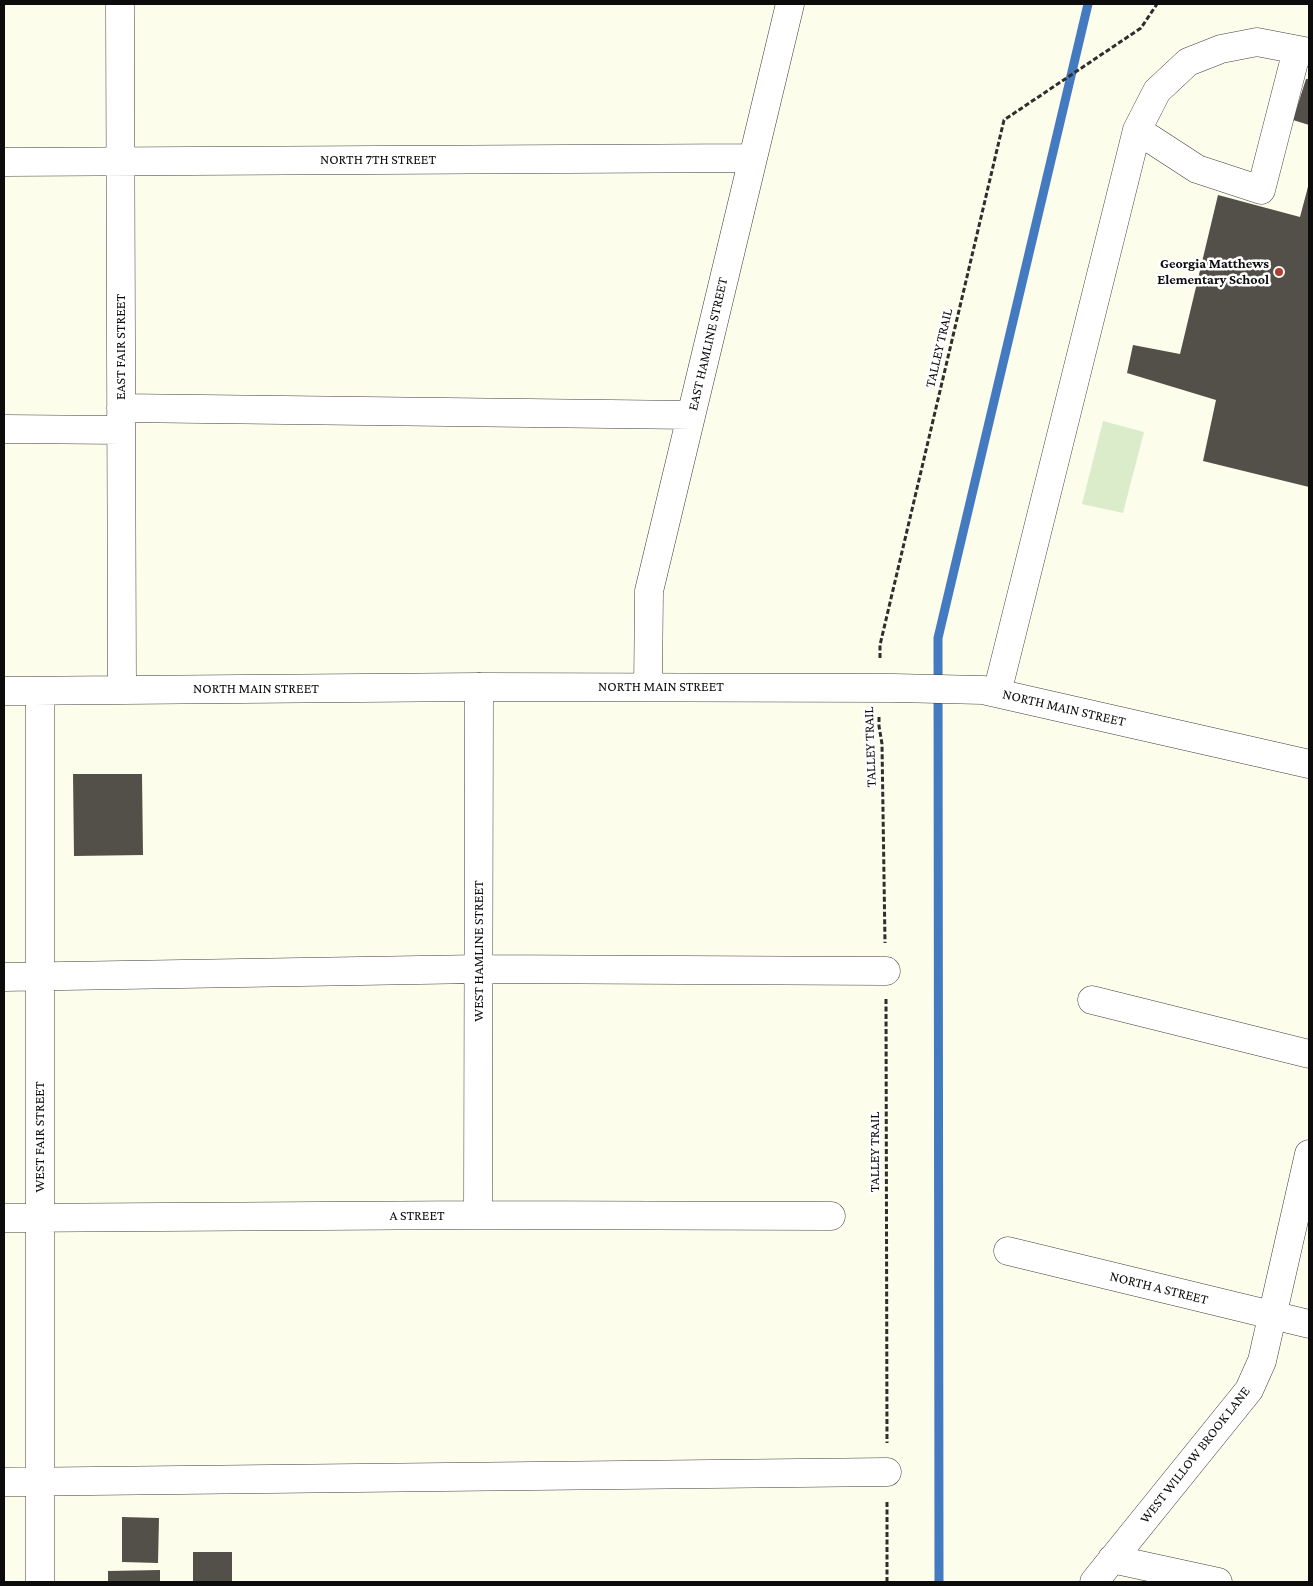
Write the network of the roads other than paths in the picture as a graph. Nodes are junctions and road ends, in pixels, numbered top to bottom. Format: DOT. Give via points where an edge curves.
graph roads {
  1 [pos="120,4"];
  2 [pos="790,4"];
  3 [pos="1303,51"];
  4 [pos="1137,130"];
  5 [pos="752,158"];
  6 [pos="121,161"];
  7 [pos="4,162"];
  8 [pos="691,415"];
  9 [pos="121,419"];
  10 [pos="4,428"];
  11 [pos="479,687"];
  12 [pos="648,687"];
  13 [pos="122,690"];
  14 [pos="4,691"];
  15 [pos="40,691"];
  16 [pos="990,692"];
  17 [pos="1309,764"];
  18 [pos="479,969"];
  19 [pos="886,971"];
  20 [pos="4,977"];
  21 [pos="40,977"];
  22 [pos="1092,1000"];
  23 [pos="1309,1054"];
  24 [pos="1309,1154"];
  25 [pos="478,1216"];
  26 [pos="831,1216"];
  27 [pos="4,1218"];
  28 [pos="40,1218"];
  29 [pos="1008,1251"];
  30 [pos="1272,1315"];
  31 [pos="1309,1324"];
  32 [pos="887,1472"];
  33 [pos="40,1481"];
  34 [pos="4,1482"];
  35 [pos="1112,1559"];
  36 [pos="40,1582"];
  37 [pos="1094,1582"];
  38 [pos="1218,1582"];
  1 -- 6 [label="street, EAST FAIR STREET"];
  2 -- 5 [label="street, EAST HAMLINE STREET"];
  3 -- 4 [label="street" via="1257,42 1221,49 1188,62 1157,92"];
  3 -- 4 [label="street" via="1262,190 1198,169"];
  4 -- 16 [label="street"];
  5 -- 6 [label="street, NORTH 7TH STREET"];
  5 -- 8 [label="street, EAST HAMLINE STREET"];
  6 -- 7 [label="street, NORTH 7TH STREET"];
  6 -- 9 [label="street, EAST FAIR STREET"];
  8 -- 9 [label="street"];
  8 -- 12 [label="street, EAST HAMLINE STREET" via="649,591"];
  9 -- 10 [label="street"];
  9 -- 13 [label="street, EAST FAIR STREET"];
  11 -- 12 [label="street, NORTH MAIN STREET"];
  11 -- 13 [label="street, NORTH MAIN STREET"];
  11 -- 18 [label="street, WEST HAMLINE STREET"];
  12 -- 16 [label="street, NORTH MAIN STREET"];
  13 -- 15 [label="street, NORTH MAIN STREET"];
  14 -- 15 [label="street, NORTH MAIN STREET"];
  15 -- 21 [label="street, WEST FAIR STREET"];
  16 -- 17 [label="street, NORTH MAIN STREET"];
  18 -- 19 [label="street"];
  18 -- 21 [label="street"];
  18 -- 25 [label="street, WEST HAMLINE STREET"];
  20 -- 21 [label="street"];
  21 -- 28 [label="street, WEST FAIR STREET"];
  22 -- 23 [label="street"];
  24 -- 30 [label="street, WEST WILLOW BROOK LANE"];
  25 -- 26 [label="street, A STREET"];
  25 -- 28 [label="street, A STREET"];
  27 -- 28 [label="street, A STREET"];
  28 -- 33 [label="street, WEST FAIR STREET"];
  29 -- 30 [label="street, NORTH A STREET"];
  30 -- 31 [label="street, NORTH A STREET"];
  30 -- 35 [label="street, WEST WILLOW BROOK LANE" via="1262,1361 1249,1390"];
  32 -- 33 [label="street"];
  33 -- 34 [label="street"];
  33 -- 36 [label="street, WEST FAIR STREET"];
  35 -- 37 [label="street, WEST WILLOW BROOK LANE"];
  35 -- 38 [label="street"];
}
